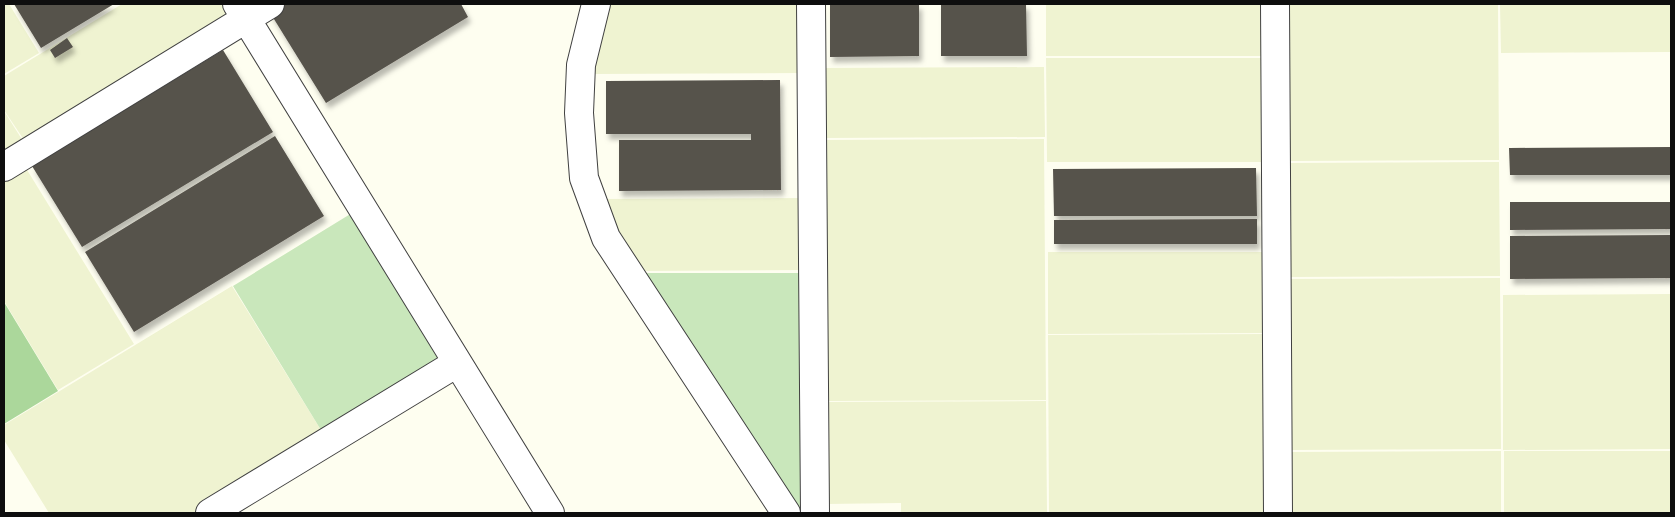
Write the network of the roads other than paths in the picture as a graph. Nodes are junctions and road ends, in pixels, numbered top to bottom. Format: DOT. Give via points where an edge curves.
graph roads {
  1 [pos="270,4"];
  2 [pos="596,4"];
  3 [pos="811,4"];
  4 [pos="1274,4"];
  5 [pos="242,11"];
  6 [pos="4,166"];
  7 [pos="457,363"];
  8 [pos="210,513"];
  9 [pos="550,513"];
  10 [pos="786,513"];
  11 [pos="815,513"];
  12 [pos="1278,513"];
  1 -- 5 [label="street"];
  2 -- 10 [label="street" via="581,65 579,113 584,178 593,204 606,238"];
  3 -- 11 [label="street"];
  4 -- 12 [label="street"];
  5 -- 6 [label="street"];
  5 -- 7 [label="street"];
  7 -- 8 [label="street"];
  7 -- 9 [label="street"];
}
